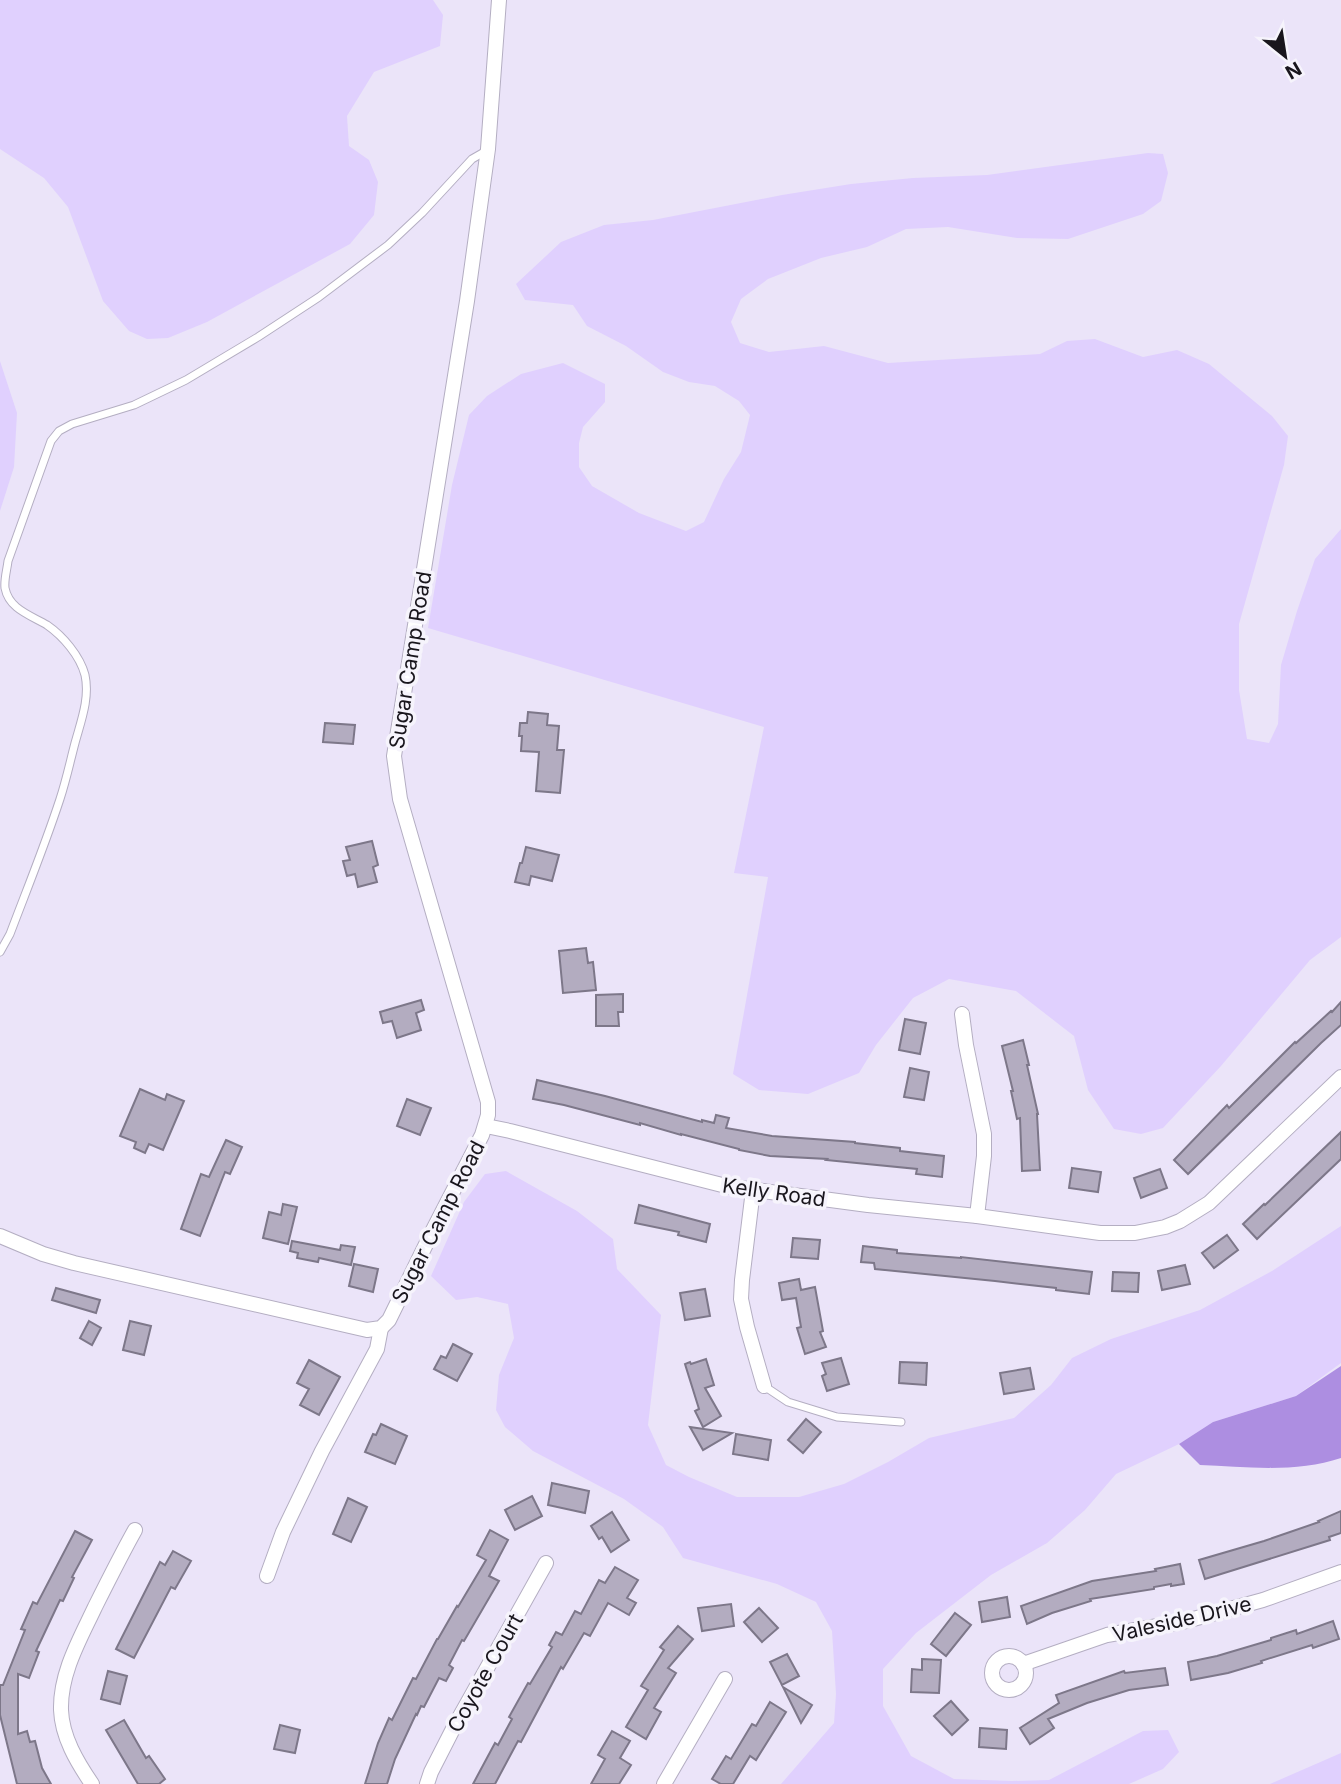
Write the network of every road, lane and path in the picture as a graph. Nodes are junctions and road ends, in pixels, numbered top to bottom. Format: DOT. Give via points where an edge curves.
graph roads {
  1 [pos="499,0"];
  2 [pos="488,149"];
  3 [pos="0,951"];
  4 [pos="962,1014"];
  5 [pos="1341,1077"];
  6 [pos="486,1126"];
  7 [pos="753,1190"];
  8 [pos="977,1216"];
  9 [pos="0,1236"];
  10 [pos="381,1328"];
  11 [pos="764,1386"];
  12 [pos="901,1422"];
  13 [pos="135,1530"];
  14 [pos="546,1563"];
  15 [pos="1341,1572"];
  16 [pos="267,1576"];
  17 [pos="1023,1664"];
  18 [pos="725,1679"];
  19 [pos="92,1784"];
  20 [pos="427,1784"];
  21 [pos="664,1784"];
  1 -- 2 [label="street, Sugar Camp Road"];
  2 -- 3 [label="lane" via="472,159 388,245 319,297 186,380 134,405 72,424 51,441 8,561 5,589 15,607 49,626 68,645 87,686 60,799"];
  2 -- 6 [label="street, Sugar Camp Road" via="394,755 400,799 488,1102"];
  4 -- 8 [label="street" via="984,1134"];
  5 -- 8 [label="street, Kelly Road" via="1209,1203 1165,1227 1100,1233"];
  6 -- 7 [label="street, Kelly Road"];
  6 -- 10 [label="street, Sugar Camp Road"];
  7 -- 8 [label="street, Kelly Road"];
  7 -- 11 [label="street" via="741,1298"];
  9 -- 10 [label="street, Sugar Camp Road" via="74,1264 367,1330"];
  10 -- 16 [label="street, Sugar Camp Road" via="377,1349 316,1463"];
  11 -- 12 [label="lane" via="788,1402 837,1417"];
  13 -- 19 [label="street" via="73,1654 61,1699 71,1749"];
  14 -- 20 [label="street, Coyote Court"];
  15 -- 17 [label="street, Valeside Drive" via="1263,1600 1186,1621 1107,1635"];
  18 -- 21 [label="street"];
}
